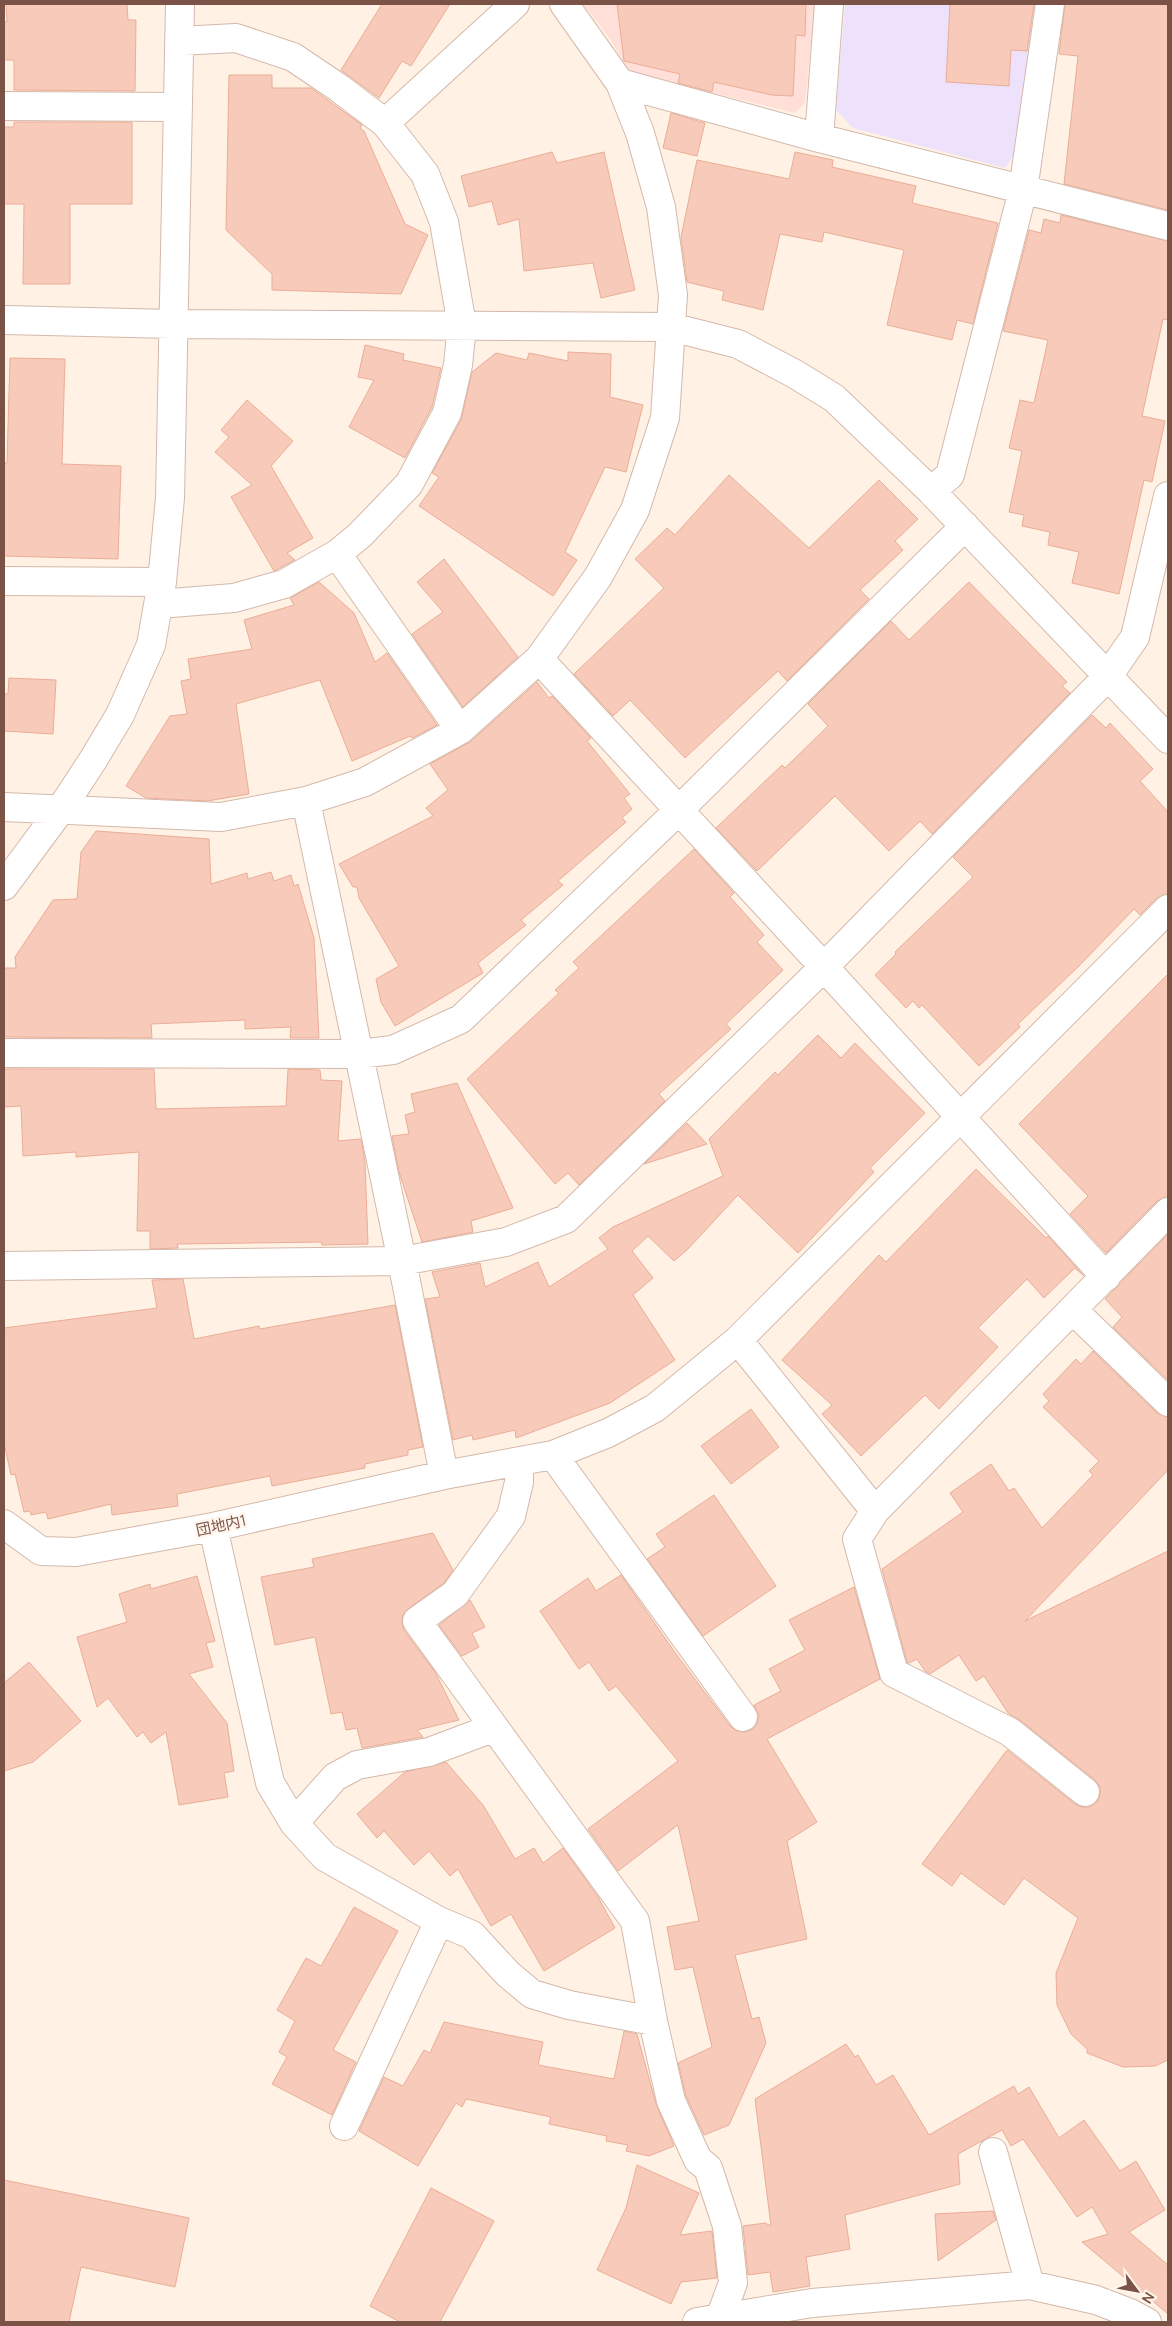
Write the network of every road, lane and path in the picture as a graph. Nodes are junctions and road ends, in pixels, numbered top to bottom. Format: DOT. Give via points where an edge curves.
graph roads {
  1 [pos="180,4"];
  2 [pos="515,4"];
  3 [pos="564,4"];
  4 [pos="828,4"];
  5 [pos="1050,4"];
  6 [pos="179,41"];
  7 [pos="620,83"];
  8 [pos="4,106"];
  9 [pos="178,107"];
  10 [pos="385,123"];
  11 [pos="819,138"];
  12 [pos="1023,190"];
  13 [pos="1168,226"];
  14 [pos="4,320"];
  15 [pos="173,324"];
  16 [pos="462,325"];
  17 [pos="671,327"];
  18 [pos="931,490"];
  19 [pos="1168,496"];
  20 [pos="965,526"];
  21 [pos="337,554"];
  22 [pos="4,581"];
  23 [pos="160,593"];
  24 [pos="539,659"];
  25 [pos="1108,676"];
  26 [pos="460,730"];
  27 [pos="1168,739"];
  28 [pos="306,801"];
  29 [pos="4,807"];
  30 [pos="61,809"];
  31 [pos="679,810"];
  32 [pos="4,886"];
  33 [pos="1168,909"];
  34 [pos="824,967"];
  35 [pos="4,1052"];
  36 [pos="359,1054"];
  37 [pos="961,1117"];
  38 [pos="1168,1212"];
  39 [pos="402,1261"];
  40 [pos="4,1266"];
  41 [pos="1106,1277"];
  42 [pos="1073,1310"];
  43 [pos="738,1340"];
  44 [pos="1168,1402"];
  45 [pos="553,1455"];
  46 [pos="519,1462"];
  47 [pos="444,1475"];
  48 [pos="875,1511"];
  49 [pos="4,1524"];
  50 [pos="213,1527"];
  51 [pos="743,1717"];
  52 [pos="493,1728"];
  53 [pos="1085,1792"];
  54 [pos="294,1823"];
  55 [pos="439,1921"];
  56 [pos="653,2021"];
  57 [pos="344,2126"];
  58 [pos="993,2152"];
  59 [pos="1030,2285"];
  60 [pos="1094,2311"];
  61 [pos="813,2313"];
  62 [pos="708,2320"];
  63 [pos="1147,2322"];
  1 -- 6 [label="street"];
  2 -- 10 [label="street"];
  3 -- 7 [label="street"];
  4 -- 11 [label="street"];
  5 -- 12 [label="street"];
  6 -- 9 [label="street"];
  6 -- 10 [label="street" via="236,38 293,58"];
  7 -- 11 [label="street"];
  7 -- 17 [label="street" via="640,133 661,207 673,295"];
  8 -- 9 [label="street"];
  9 -- 15 [label="street"];
  10 -- 16 [label="street" via="425,174 444,222"];
  11 -- 12 [label="street"];
  12 -- 13 [label="street"];
  12 -- 18 [label="street" via="950,475"];
  14 -- 15 [label="street"];
  15 -- 16 [label="street"];
  15 -- 23 [label="street" via="170,498"];
  16 -- 17 [label="street"];
  16 -- 21 [label="street" via="458,365 447,413 408,484 360,535"];
  17 -- 18 [label="street" via="738,344 834,398"];
  17 -- 24 [label="street" via="665,418 635,510 598,577"];
  18 -- 20 [label="street"];
  19 -- 25 [label="street" via="1135,637"];
  20 -- 25 [label="street"];
  20 -- 31 [label="street"];
  21 -- 23 [label="street" via="284,584 234,598"];
  21 -- 26 [label="street"];
  22 -- 23 [label="street"];
  23 -- 30 [label="street" via="151,645 120,715"];
  24 -- 26 [label="street"];
  24 -- 31 [label="street"];
  25 -- 27 [label="street"];
  25 -- 34 [label="street"];
  26 -- 28 [label="street" via="366,782"];
  28 -- 30 [label="street" via="221,817"];
  28 -- 36 [label="street"];
  29 -- 30 [label="street"];
  30 -- 32 [label="street"];
  31 -- 34 [label="street"];
  31 -- 36 [label="street" via="461,1019 394,1050"];
  33 -- 37 [label="street, 団地内1"];
  34 -- 37 [label="street"];
  34 -- 39 [label="street" via="566,1219 506,1242"];
  35 -- 36 [label="street"];
  36 -- 39 [label="street"];
  37 -- 41 [label="street"];
  37 -- 43 [label="street, 団地内1"];
  38 -- 41 [label="street"];
  39 -- 40 [label="street"];
  39 -- 47 [label="street"];
  41 -- 42 [label="street"];
  42 -- 44 [label="street"];
  42 -- 48 [label="street"];
  43 -- 45 [label="street, 団地内1" via="655,1408 608,1434"];
  43 -- 48 [label="street"];
  45 -- 46 [label="street, 団地内1"];
  45 -- 51 [label="street"];
  46 -- 47 [label="street, 団地内1"];
  46 -- 52 [label="street" via="520,1482 511,1516 455,1594 417,1621"];
  47 -- 50 [label="street, 団地内1"];
  48 -- 53 [label="street" via="857,1539 894,1673 1010,1732"];
  49 -- 50 [label="street, 団地内1" via="41,1551 76,1552"];
  50 -- 54 [label="street" via="270,1783"];
  52 -- 54 [label="street" via="429,1752 357,1766 335,1777"];
  52 -- 56 [label="street" via="635,1921"];
  54 -- 55 [label="street" via="325,1857"];
  55 -- 56 [label="street" via="472,1935 508,1974 532,1994"];
  55 -- 57 [label="street"];
  56 -- 62 [label="street" via="671,2101 698,2160 708,2168 727,2226 732,2282"];
  58 -- 59 [label="street"];
  59 -- 60 [label="street"];
  59 -- 61 [label="street"];
  60 -- 63 [label="street" via="1130,2313"];
  61 -- 62 [label="street"];
}
